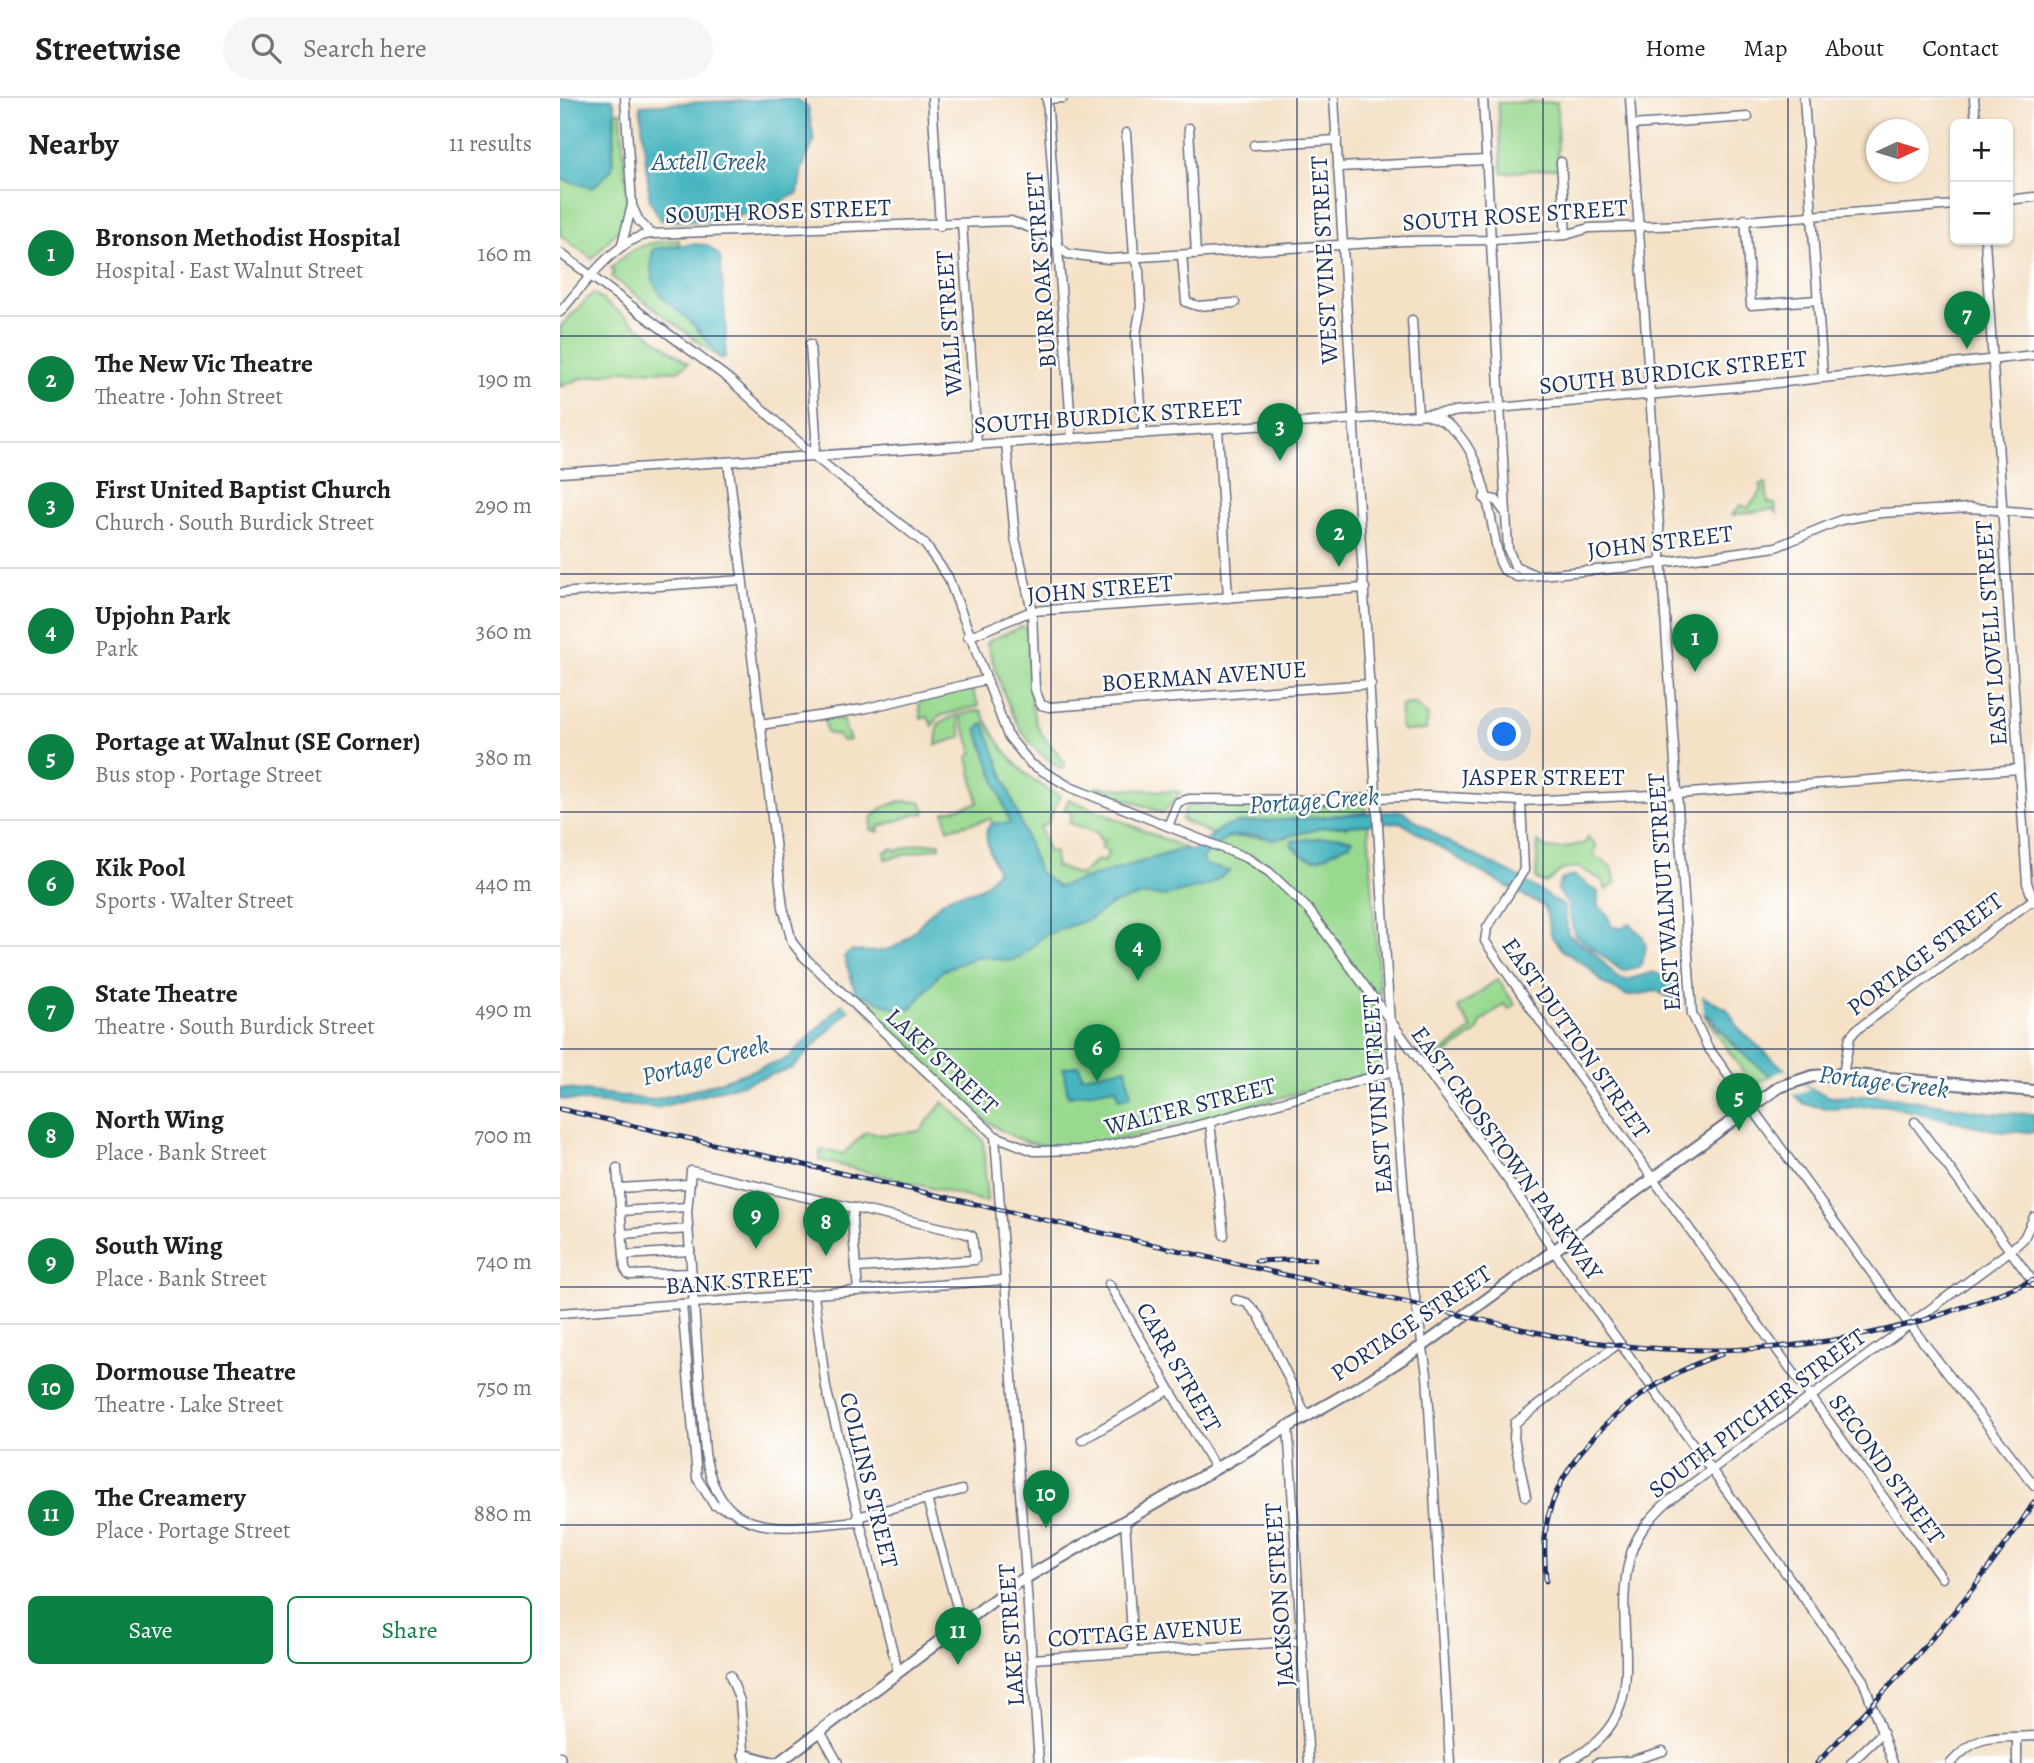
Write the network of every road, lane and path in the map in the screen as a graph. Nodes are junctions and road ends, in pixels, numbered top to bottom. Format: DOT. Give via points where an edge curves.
graph roads {
  1 [pos="625,98"];
  2 [pos="932,98"];
  3 [pos="1063,98"];
  4 [pos="1334,98"];
  5 [pos="1483,98"];
  6 [pos="1630,98"];
  7 [pos="1804,98"];
  8 [pos="1974,98"];
  9 [pos="1047,99"];
  10 [pos="1748,117"];
  11 [pos="1976,119"];
  12 [pos="1632,125"];
  13 [pos="1189,128"];
  14 [pos="1126,133"];
  15 [pos="1336,140"];
  16 [pos="1254,145"];
  17 [pos="1487,160"];
  18 [pos="1561,162"];
  19 [pos="1338,167"];
  20 [pos="2034,197"];
  21 [pos="2013,199"];
  22 [pos="632,205"];
  23 [pos="1950,205"];
  24 [pos="1813,215"];
  25 [pos="1745,219"];
  26 [pos="962,224"];
  27 [pos="940,226"];
  28 [pos="1640,226"];
  29 [pos="651,234"];
  30 [pos="1566,235"];
  31 [pos="1493,240"];
  32 [pos="1985,245"];
  33 [pos="620,246"];
  34 [pos="1341,246"];
  35 [pos="1060,249"];
  36 [pos="560,253"];
  37 [pos="1196,254"];
  38 [pos="1182,255"];
  39 [pos="1134,257"];
  40 [pos="592,277"];
  41 [pos="1818,300"];
  42 [pos="1235,303"];
  43 [pos="560,312"];
  44 [pos="1412,320"];
  45 [pos="810,344"];
  46 [pos="2034,355"];
  47 [pos="1993,359"];
  48 [pos="1823,377"];
  49 [pos="1650,395"];
  50 [pos="1500,408"];
  51 [pos="1421,415"];
  52 [pos="1354,420"];
  53 [pos="1218,429"];
  54 [pos="1143,434"];
  55 [pos="1072,439"];
  56 [pos="1006,443"];
  57 [pos="977,444"];
  58 [pos="814,456"];
  59 [pos="728,462"];
  60 [pos="560,473"];
  61 [pos="1484,498"];
  62 [pos="2003,513"];
  63 [pos="2034,513"];
  64 [pos="1506,517"];
  65 [pos="1659,562"];
  66 [pos="1538,576"];
  67 [pos="742,580"];
  68 [pos="1365,588"];
  69 [pos="560,593"];
  70 [pos="1228,598"];
  71 [pos="1032,611"];
  72 [pos="968,637"];
  73 [pos="985,680"];
  74 [pos="1371,684"];
  75 [pos="760,725"];
  76 [pos="2019,769"];
  77 [pos="1676,794"];
  78 [pos="1379,798"];
  79 [pos="1521,801"];
  80 [pos="1168,826"];
  81 [pos="2033,900"];
  82 [pos="1390,1025"];
  83 [pos="1394,1071"];
  84 [pos="1843,1074"];
  85 [pos="2034,1091"];
  86 [pos="1752,1107"];
  87 [pos="1916,1122"];
  88 [pos="1210,1123"];
  89 [pos="995,1136"];
  90 [pos="618,1168"];
  91 [pos="1652,1178"];
  92 [pos="688,1184"];
  93 [pos="619,1188"];
  94 [pos="687,1207"];
  95 [pos="854,1208"];
  96 [pos="621,1211"];
  97 [pos="2034,1217"];
  98 [pos="688,1230"];
  99 [pos="622,1234"];
  100 [pos="1224,1235"];
  101 [pos="2011,1250"];
  102 [pos="690,1251"];
  103 [pos="1553,1251"];
  104 [pos="624,1255"];
  105 [pos="856,1268"];
  106 [pos="692,1273"];
  107 [pos="1004,1280"];
  108 [pos="2034,1283"];
  109 [pos="1109,1284"];
  110 [pos="858,1291"];
  111 [pos="814,1295"];
  112 [pos="1236,1300"];
  113 [pos="695,1303"];
  114 [pos="682,1304"];
  115 [pos="560,1313"];
  116 [pos="1909,1324"];
  117 [pos="1619,1343"];
  118 [pos="1424,1345"];
  119 [pos="1169,1390"];
  120 [pos="1810,1397"];
  121 [pos="1306,1415"];
  122 [pos="1288,1425"];
  123 [pos="1082,1440"];
  124 [pos="1215,1468"];
  125 [pos="1712,1469"];
  126 [pos="2034,1485"];
  127 [pos="962,1490"];
  128 [pos="1526,1496"];
  129 [pos="927,1499"];
  130 [pos="729,1510"];
  131 [pos="857,1519"];
  132 [pos="1125,1520"];
  133 [pos="1027,1577"];
  134 [pos="1942,1578"];
  135 [pos="962,1625"];
  136 [pos="1302,1641"];
  137 [pos="1133,1651"];
  138 [pos="1032,1659"];
  139 [pos="898,1672"];
  140 [pos="730,1675"];
  141 [pos="820,1731"];
  142 [pos="1883,1732"];
  143 [pos="2034,1736"];
  144 [pos="2017,1738"];
  145 [pos="1663,1751"];
  146 [pos="560,1756"];
  147 [pos="745,1759"];
  148 [pos="561,1763"];
  149 [pos="775,1763"];
  150 [pos="838,1763"];
  151 [pos="1039,1763"];
  152 [pos="1310,1763"];
  153 [pos="1450,1763"];
  154 [pos="1565,1763"];
  155 [pos="1597,1763"];
  156 [pos="1851,1763"];
  157 [pos="1893,1763"];
  158 [pos="1951,1763"];
  159 [pos="2017,1763"];
  1 -- 22 [label="street"];
  2 -- 27 [label="street, WALL STREET"];
  3 -- 9 [label="street"];
  4 -- 15 [label="street, WEST VINE STREET"];
  5 -- 17 [label="street"];
  6 -- 12 [label="street, EAST WALNUT STREET"];
  7 -- 24 [label="street"];
  8 -- 11 [label="street"];
  9 -- 35 [label="street, BURR OAK STREET"];
  10 -- 12 [label="street"];
  12 -- 28 [label="street, EAST WALNUT STREET"];
  13 -- 37 [label="street"];
  14 -- 39 [label="street"];
  15 -- 16 [label="street"];
  15 -- 19 [label="street, WEST VINE STREET"];
  17 -- 19 [label="street"];
  17 -- 31 [label="street"];
  18 -- 30 [label="street"];
  19 -- 34 [label="street, WEST VINE STREET"];
  20 -- 21 [label="street"];
  22 -- 29 [label="street"];
  22 -- 33 [label="street"];
  23 -- 24 [label="street, SOUTH ROSE STREET"];
  24 -- 25 [label="street, SOUTH ROSE STREET"];
  24 -- 41 [label="street"];
  25 -- 28 [label="street, SOUTH ROSE STREET"];
  25 -- 41 [label="street" via="1751,305"];
  26 -- 27 [label="street, WALL STREET"];
  26 -- 35 [label="street, SOUTH ROSE STREET" via="1020,222 1045,234"];
  26 -- 57 [label="street, WALL STREET"];
  27 -- 29 [label="street, SOUTH ROSE STREET"];
  28 -- 30 [label="street, SOUTH ROSE STREET" via="1589,228"];
  28 -- 49 [label="street, EAST WALNUT STREET"];
  29 -- 33 [label="street, SOUTH ROSE STREET"];
  30 -- 31 [label="street, SOUTH ROSE STREET"];
  31 -- 34 [label="street, SOUTH ROSE STREET"];
  31 -- 50 [label="street"];
  32 -- 47 [label="street, EAST LOVELL STREET"];
  33 -- 40 [label="street"];
  34 -- 37 [label="street, SOUTH ROSE STREET"];
  34 -- 52 [label="street, WEST VINE STREET"];
  35 -- 39 [label="street, SOUTH ROSE STREET" via="1081,257"];
  35 -- 55 [label="street, BURR OAK STREET"];
  36 -- 40 [label="street, EAST CROSSTOWN PARKWAY"];
  37 -- 38 [label="street, SOUTH ROSE STREET"];
  38 -- 39 [label="street, SOUTH ROSE STREET"];
  38 -- 42 [label="street" via="1186,302 1198,306"];
  39 -- 54 [label="street" via="1141,307 1136,334"];
  40 -- 43 [label="street"];
  40 -- 58 [label="street, EAST CROSSTOWN PARKWAY" via="729,380"];
  41 -- 48 [label="street"];
  44 -- 51 [label="street"];
  45 -- 58 [label="street"];
  46 -- 47 [label="street, SOUTH BURDICK STREET"];
  47 -- 48 [label="street, SOUTH BURDICK STREET"];
  47 -- 62 [label="street, EAST LOVELL STREET"];
  48 -- 49 [label="street, SOUTH BURDICK STREET"];
  49 -- 50 [label="street, SOUTH BURDICK STREET"];
  49 -- 65 [label="street, EAST WALNUT STREET"];
  50 -- 51 [label="street, SOUTH BURDICK STREET"];
  50 -- 64 [label="street"];
  51 -- 52 [label="street, SOUTH BURDICK STREET"];
  51 -- 61 [label="street, JOHN STREET" via="1445,421 1467,441"];
  52 -- 53 [label="street, SOUTH BURDICK STREET"];
  52 -- 68 [label="street, EAST VINE STREET"];
  53 -- 54 [label="street, SOUTH BURDICK STREET"];
  53 -- 70 [label="street"];
  54 -- 55 [label="street, SOUTH BURDICK STREET"];
  55 -- 56 [label="street, SOUTH BURDICK STREET"];
  56 -- 57 [label="street, SOUTH BURDICK STREET"];
  56 -- 71 [label="street" via="1014,531"];
  57 -- 58 [label="street, SOUTH BURDICK STREET"];
  58 -- 59 [label="street, SOUTH BURDICK STREET"];
  58 -- 72 [label="street, EAST CROSSTOWN PARKWAY" via="938,559"];
  59 -- 60 [label="street, SOUTH BURDICK STREET"];
  59 -- 67 [label="street, LAKE STREET"];
  61 -- 64 [label="street" via="1500,503"];
  61 -- 66 [label="street, JOHN STREET" via="1504,570 1517,578"];
  62 -- 63 [label="street, JOHN STREET"];
  62 -- 65 [label="street, JOHN STREET" via="1971,508 1880,513 1841,520 1776,547"];
  62 -- 76 [label="street, EAST LOVELL STREET"];
  64 -- 66 [label="street" via="1511,562"];
  65 -- 66 [label="street, JOHN STREET"];
  65 -- 77 [label="street, EAST WALNUT STREET"];
  67 -- 69 [label="street"];
  67 -- 75 [label="street, LAKE STREET"];
  68 -- 70 [label="street, JOHN STREET"];
  68 -- 74 [label="street, EAST VINE STREET"];
  70 -- 71 [label="street, JOHN STREET"];
  71 -- 72 [label="street, JOHN STREET"];
  71 -- 74 [label="street, BOERMAN AVENUE" via="1035,690 1041,705 1049,707"];
  72 -- 73 [label="street, EAST CROSSTOWN PARKWAY"];
  73 -- 75 [label="street" via="863,709"];
  73 -- 80 [label="street, EAST CROSSTOWN PARKWAY" via="1008,736 1031,764 1056,780"];
  74 -- 78 [label="street, EAST VINE STREET"];
  75 -- 89 [label="street, LAKE STREET" via="787,928 803,956"];
  76 -- 77 [label="street, JASPER STREET"];
  76 -- 81 [label="street, EAST LOVELL STREET" via="2027,883"];
  77 -- 79 [label="street, JASPER STREET"];
  77 -- 86 [label="street, EAST WALNUT STREET" via="1691,1009 1698,1032"];
  78 -- 79 [label="street, JASPER STREET"];
  78 -- 80 [label="street, JASPER STREET" via="1189,799 1178,802"];
  78 -- 82 [label="street, EAST VINE STREET"];
  79 -- 91 [label="street, EAST DUTTON STREET" via="1525,866 1485,941"];
  80 -- 82 [label="street, EAST CROSSTOWN PARKWAY" via="1258,864 1299,899"];
  81 -- 84 [label="street, PORTAGE STREET" via="1856,1030 1850,1037"];
  82 -- 83 [label="street, EAST VINE STREET"];
  82 -- 103 [label="street, EAST CROSSTOWN PARKWAY" via="1510,1183"];
  83 -- 88 [label="street, WALTER STREET"];
  83 -- 118 [label="street, EAST VINE STREET" via="1410,1265"];
  84 -- 85 [label="main road"];
  84 -- 86 [label="main road, PORTAGE STREET" via="1798,1079"];
  86 -- 91 [label="main road, PORTAGE STREET"];
  86 -- 116 [label="street, EAST WALNUT STREET"];
  87 -- 101 [label="street"];
  88 -- 89 [label="street, WALTER STREET" via="1074,1152 1034,1151"];
  88 -- 100 [label="street"];
  89 -- 107 [label="street, LAKE STREET"];
  90 -- 93 [label="street"];
  91 -- 103 [label="main road, PORTAGE STREET"];
  91 -- 120 [label="street, SECOND STREET"];
  92 -- 93 [label="street"];
  92 -- 94 [label="street"];
  92 -- 95 [label="street" via="691,1171"];
  93 -- 96 [label="street"];
  94 -- 96 [label="street"];
  94 -- 98 [label="street"];
  95 -- 105 [label="street"];
  95 -- 105 [label="street" via="972,1236 975,1260"];
  96 -- 99 [label="street"];
  97 -- 101 [label="street, SOUTH PITCHER STREET" via="2024,1238"];
  98 -- 99 [label="street"];
  98 -- 102 [label="street"];
  99 -- 104 [label="street"];
  101 -- 108 [label="street"];
  101 -- 116 [label="street, SOUTH PITCHER STREET"];
  102 -- 104 [label="street"];
  102 -- 106 [label="street"];
  103 -- 117 [label="street, EAST CROSSTOWN PARKWAY"];
  103 -- 118 [label="main road, PORTAGE STREET"];
  104 -- 106 [label="street" via="629,1275"];
  105 -- 110 [label="street"];
  106 -- 113 [label="street"];
  107 -- 110 [label="street, BANK STREET"];
  107 -- 133 [label="street, LAKE STREET"];
  109 -- 119 [label="street, CARR STREET"];
  110 -- 111 [label="street, BANK STREET"];
  111 -- 113 [label="street, BANK STREET"];
  111 -- 131 [label="street, COLLINS STREET" via="822,1371"];
  112 -- 121 [label="street" via="1247,1303 1259,1317"];
  113 -- 114 [label="street, BANK STREET"];
  113 -- 130 [label="street" via="705,1453 710,1477"];
  114 -- 115 [label="street, BANK STREET"];
  114 -- 130 [label="street" via="696,1478 708,1499"];
  116 -- 120 [label="street, SOUTH PITCHER STREET"];
  116 -- 126 [label="street, EAST WALNUT STREET"];
  117 -- 125 [label="street, EAST CROSSTOWN PARKWAY"];
  117 -- 128 [label="street" via="1515,1423"];
  118 -- 121 [label="main road, PORTAGE STREET"];
  118 -- 153 [label="street, EAST VINE STREET"];
  119 -- 123 [label="street"];
  119 -- 124 [label="street, CARR STREET"];
  120 -- 125 [label="street, SOUTH PITCHER STREET"];
  120 -- 134 [label="street, SECOND STREET"];
  121 -- 122 [label="main road, PORTAGE STREET"];
  122 -- 124 [label="main road, PORTAGE STREET"];
  122 -- 136 [label="street, JACKSON STREET"];
  124 -- 132 [label="main road, PORTAGE STREET"];
  125 -- 142 [label="street, EAST CROSSTOWN PARKWAY" via="1863,1680"];
  125 -- 154 [label="street, SOUTH PITCHER STREET" via="1665,1504 1634,1544 1626,1578 1628,1670 1623,1699 1600,1740"];
  127 -- 129 [label="street"];
  129 -- 131 [label="street"];
  129 -- 135 [label="street"];
  130 -- 131 [label="street" via="740,1519 764,1526"];
  131 -- 139 [label="street, COLLINS STREET"];
  132 -- 133 [label="main road, PORTAGE STREET"];
  132 -- 137 [label="street"];
  133 -- 135 [label="main road, PORTAGE STREET"];
  133 -- 138 [label="street, LAKE STREET"];
  135 -- 139 [label="main road, PORTAGE STREET"];
  136 -- 137 [label="street, COTTAGE AVENUE"];
  136 -- 152 [label="street, JACKSON STREET"];
  137 -- 138 [label="street, COTTAGE AVENUE"];
  138 -- 151 [label="street, LAKE STREET"];
  139 -- 141 [label="main road, PORTAGE STREET"];
  140 -- 147 [label="street" via="740,1701"];
  141 -- 149 [label="main road, PORTAGE STREET"];
  141 -- 150 [label="street"];
  142 -- 156 [label="street"];
  142 -- 157 [label="street, EAST CROSSTOWN PARKWAY"];
  143 -- 144 [label="street"];
  144 -- 158 [label="street" via="1972,1742"];
  144 -- 159 [label="street"];
  145 -- 155 [label="street" via="1630,1761"];
  146 -- 148 [label="street"];
  147 -- 149 [label="main road"];
}
